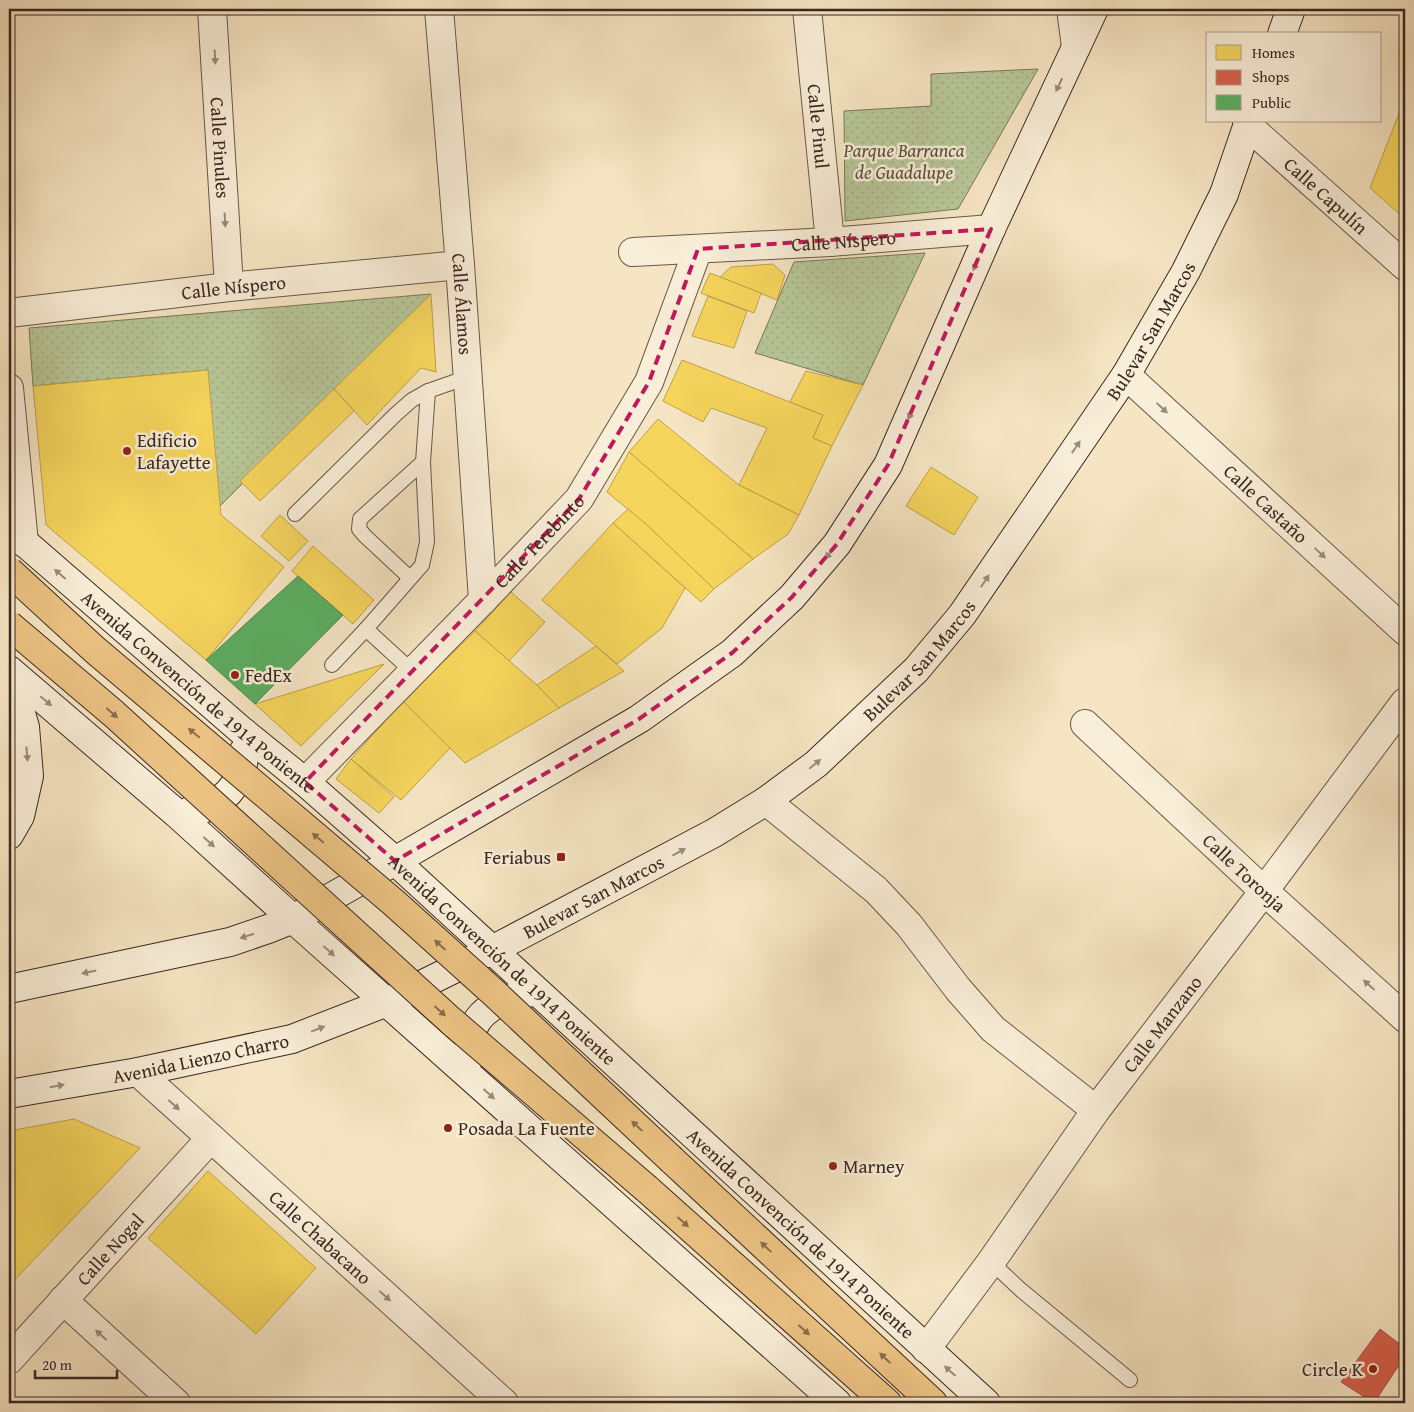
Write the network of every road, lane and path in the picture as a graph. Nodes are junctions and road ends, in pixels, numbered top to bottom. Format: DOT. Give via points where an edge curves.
graph roads {
  1 [pos="212,9"];
  2 [pos="439,9"];
  3 [pos="807,9"];
  4 [pos="1071,9"];
  5 [pos="1094,9"];
  6 [pos="1291,9"];
  7 [pos="1283,32"];
  8 [pos="1076,48"];
  9 [pos="1248,123"];
  10 [pos="991,229"];
  11 [pos="830,242"];
  12 [pos="698,249"];
  13 [pos="633,252"];
  14 [pos="460,265"];
  15 [pos="1405,266"];
  16 [pos="229,288"];
  17 [pos="9,313"];
  18 [pos="1126,375"];
  19 [pos="468,377"];
  20 [pos="9,388"];
  21 [pos="428,391"];
  22 [pos="423,462"];
  23 [pos="294,514"];
  24 [pos="16,536"];
  25 [pos="9,571"];
  26 [pos="410,578"];
  27 [pos="483,600"];
  28 [pos="9,625"];
  29 [pos="366,629"];
  30 [pos="1405,631"];
  31 [pos="332,665"];
  32 [pos="9,671"];
  33 [pos="412,672"];
  34 [pos="1405,702"];
  35 [pos="1085,724"];
  36 [pos="242,731"];
  37 [pos="305,782"];
  38 [pos="766,801"];
  39 [pos="176,813"];
  40 [pos="9,835"];
  41 [pos="395,862"];
  42 [pos="1264,891"];
  43 [pos="293,919"];
  44 [pos="492,950"];
  45 [pos="9,989"];
  46 [pos="544,997"];
  47 [pos="387,1002"];
  48 [pos="1405,1018"];
  49 [pos="138,1072"];
  50 [pos="466,1074"];
  51 [pos="9,1094"];
  52 [pos="1096,1110"];
  53 [pos="211,1138"];
  54 [pos="991,1262"];
  55 [pos="63,1300"];
  56 [pos="926,1349"];
  57 [pos="9,1360"];
  58 [pos="1130,1380"];
  59 [pos="176,1403"];
  60 [pos="504,1403"];
  61 [pos="837,1403"];
  62 [pos="887,1403"];
  63 [pos="933,1403"];
  64 [pos="986,1403"];
  1 -- 16 [label="street, Calle Pinules, one-way"];
  2 -- 14 [label="street, Calle Álamos"];
  3 -- 11 [label="street, Calle Pinul"];
  4 -- 8 [label="street"];
  5 -- 8 [label="street"];
  6 -- 7 [label="street"];
  8 -- 10 [label="street, one-way"];
  9 -- 15 [label="street, Calle Capulín"];
  9 -- 18 [label="street, Bulevar San Marcos" via="1224,194 1186,271"];
  10 -- 11 [label="street, Calle Níspero"];
  10 -- 41 [label="street, one-way" via="888,465 837,544 792,597 732,653 638,719"];
  11 -- 12 [label="street, Calle Níspero"];
  12 -- 13 [label="street, Calle Níspero"];
  12 -- 27 [label="street, Calle Terebinto" via="649,382 578,499"];
  14 -- 16 [label="street, Calle Níspero"];
  14 -- 19 [label="street, Calle Álamos"];
  16 -- 17 [label="street, Calle Níspero"];
  18 -- 30 [label="street, Calle Castaño, one-way"];
  38 -- 18 [label="street, Bulevar San Marcos, one-way" via="816,764 916,670 962,615"];
  19 -- 21 [label="lane"];
  19 -- 27 [label="street, Calle Álamos"];
  20 -- 24 [label="street"];
  21 -- 22 [label="lane"];
  21 -- 23 [label="lane" via="396,414"];
  22 -- 26 [label="lane" via="427,542 422,564"];
  22 -- 26 [label="lane" via="360,519 359,528 364,536"];
  36 -- 24 [label="street, Avenida Convención de 1914 Poniente, one-way"];
  63 -- 25 [label="main road, Avenida Convención de 1914 Poniente, one-way, bridge" via="393,902 95,650"];
  26 -- 29 [label="lane"];
  27 -- 33 [label="street, Calle Terebinto"];
  28 -- 62 [label="main road, one-way, bridge" via="114,714 450,1020 647,1189"];
  29 -- 31 [label="lane"];
  29 -- 33 [label="lane"];
  32 -- 39 [label="street, one-way"];
  32 -- 40 [label="street, one-way" via="25,727 29,776 20,816"];
  33 -- 37 [label="street, Calle Terebinto"];
  34 -- 42 [label="street, Calle Manzano"];
  35 -- 42 [label="street, Calle Toronja"];
  36 -- 37 [label="street, Avenida Convención de 1914 Poniente"];
  36 -- 39 [label="street" via="244,761 234,787 221,800 200,810"];
  37 -- 41 [label="street, Avenida Convención de 1914 Poniente"];
  44 -- 38 [label="street, Bulevar San Marcos, one-way" via="714,833"];
  38 -- 52 [label="street" via="876,890 993,1028"];
  39 -- 43 [label="street, one-way"];
  41 -- 43 [label="street"];
  41 -- 44 [label="street, Avenida Convención de 1914 Poniente"];
  48 -- 42 [label="street, Calle Toronja, one-way"];
  42 -- 52 [label="street, Calle Manzano"];
  43 -- 45 [label="street, one-way" via="230,942"];
  43 -- 47 [label="street, one-way"];
  44 -- 46 [label="street, Avenida Convención de 1914 Poniente"];
  44 -- 47 [label="street, Bulevar San Marcos"];
  46 -- 50 [label="street" via="528,993 502,1000 480,1015 471,1034"];
  46 -- 56 [label="street, Avenida Convención de 1914 Poniente"];
  49 -- 47 [label="street, Avenida Lienzo Charro, one-way" via="292,1039"];
  47 -- 50 [label="street"];
  51 -- 49 [label="street, Avenida Lienzo Charro, one-way"];
  49 -- 53 [label="street, Calle Chabacano, one-way"];
  50 -- 61 [label="street, one-way"];
  52 -- 54 [label="street, Calle Manzano"];
  53 -- 55 [label="street, Calle Nogal"];
  53 -- 60 [label="street, Calle Chabacano, one-way"];
  54 -- 56 [label="street, Calle Manzano"];
  54 -- 58 [label="lane"];
  55 -- 57 [label="street, Calle Nogal"];
  59 -- 55 [label="street, one-way"];
  64 -- 56 [label="street, Avenida Convención de 1914 Poniente, one-way"];
}
